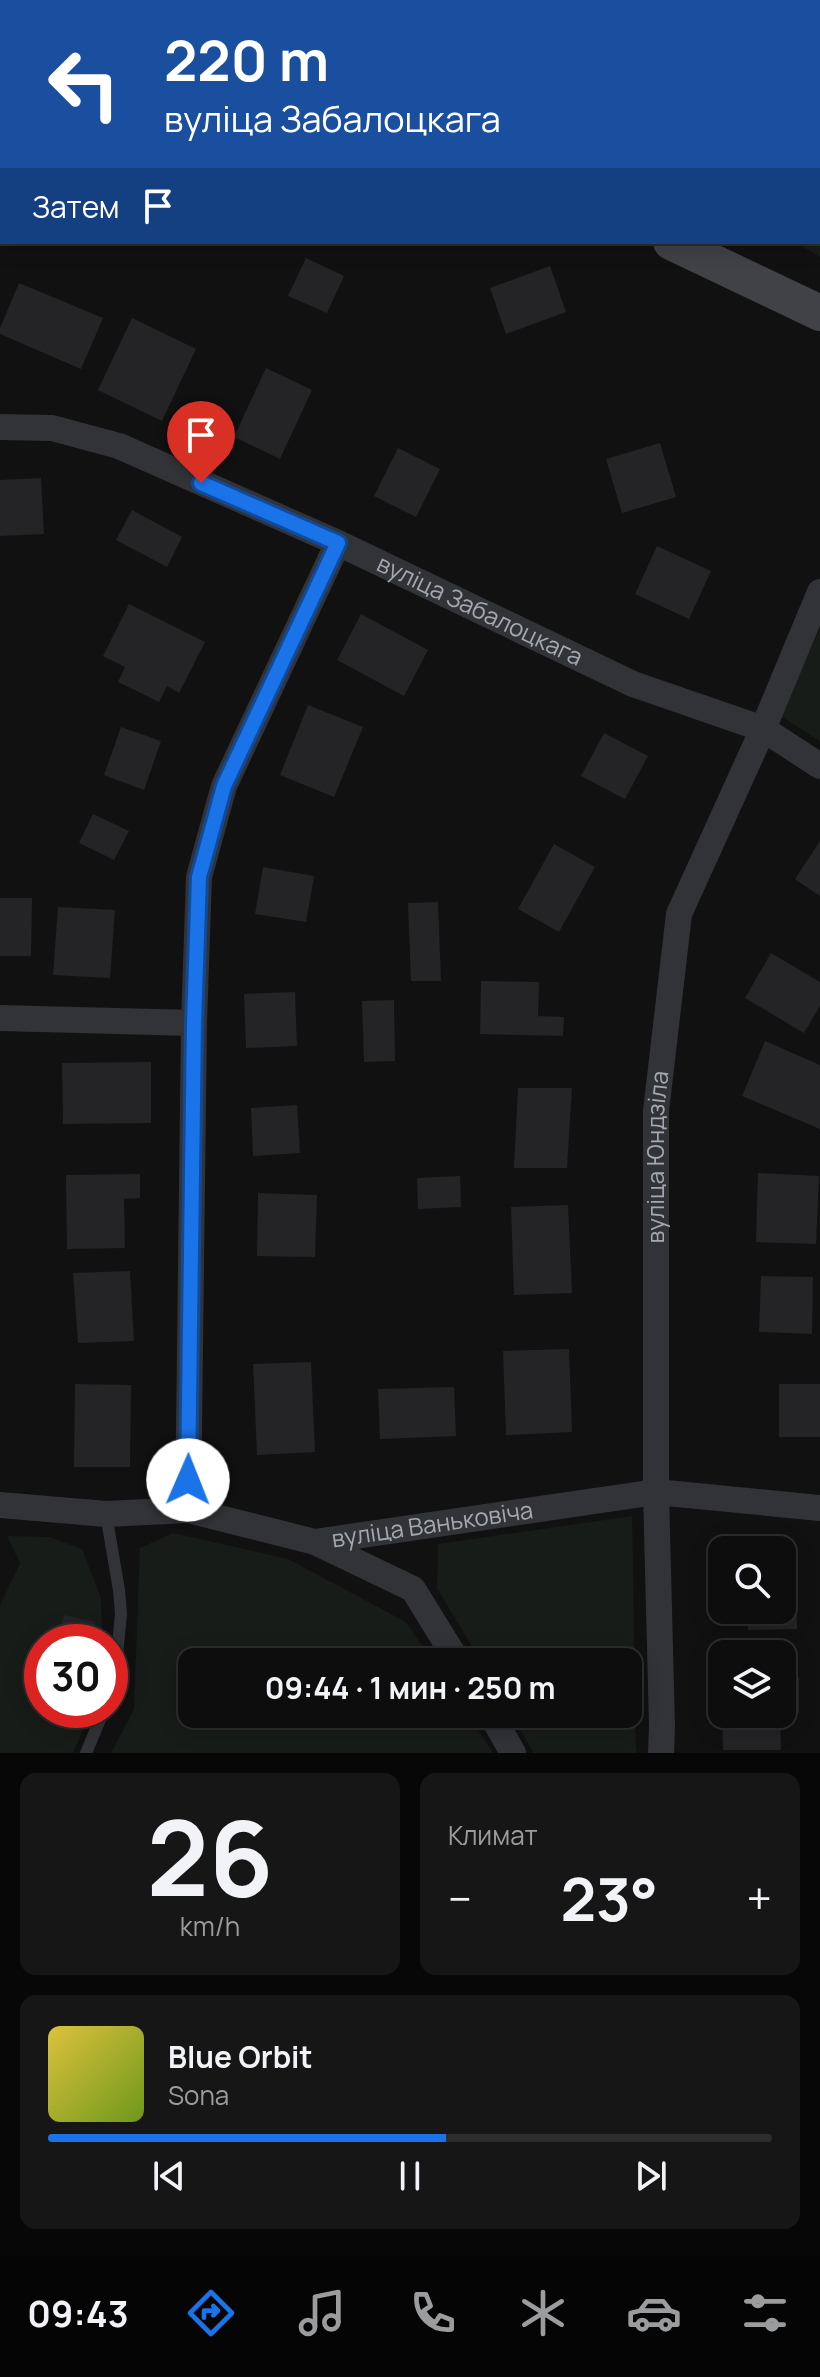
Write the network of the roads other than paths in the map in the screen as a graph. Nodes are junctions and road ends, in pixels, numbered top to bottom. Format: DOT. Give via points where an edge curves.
graph roads {
  1 [pos="675,244"];
  2 [pos="820,313"];
  3 [pos="0,427"];
  4 [pos="338,543"];
  5 [pos="820,592"];
  6 [pos="763,729"];
  7 [pos="820,766"];
  8 [pos="0,1018"];
  9 [pos="194,1023"];
  10 [pos="656,1492"];
  11 [pos="0,1505"];
  12 [pos="820,1508"];
  13 [pos="188,1510"];
  14 [pos="106,1514"];
  15 [pos="315,1542"];
  16 [pos="120,1624"];
  17 [pos="449,1648"];
  18 [pos="96,1728"];
  19 [pos="499,1728"];
  20 [pos="86,1753"];
  21 [pos="513,1753"];
  22 [pos="661,1753"];
  1 -- 2 [label="street"];
  3 -- 4 [label="street, вуліца Забалоцкага" via="52,428 119,446"];
  4 -- 6 [label="street, вуліца Забалоцкага" via="633,684"];
  4 -- 9 [label="street" via="224,786 199,877"];
  5 -- 6 [label="street, вуліца Юндзіла"];
  6 -- 7 [label="street, вуліца Забалоцкага"];
  6 -- 10 [label="street, вуліца Юндзіла" via="679,914 656,1111"];
  8 -- 9 [label="street"];
  9 -- 13 [label="street"];
  10 -- 12 [label="street, вуліца Ваньковіча"];
  10 -- 15 [label="street, вуліца Ваньковіча"];
  10 -- 22 [label="street, вуліца Юндзіла"];
  11 -- 14 [label="street, вуліца Ваньковіча"];
  13 -- 14 [label="street, вуліца Ваньковіча"];
  13 -- 15 [label="street, вуліца Ваньковіча"];
  14 -- 16 [label="lane"];
  15 -- 17 [label="street" via="413,1589"];
  18 -- 20 [label="lane"];
  19 -- 21 [label="street"];
}
